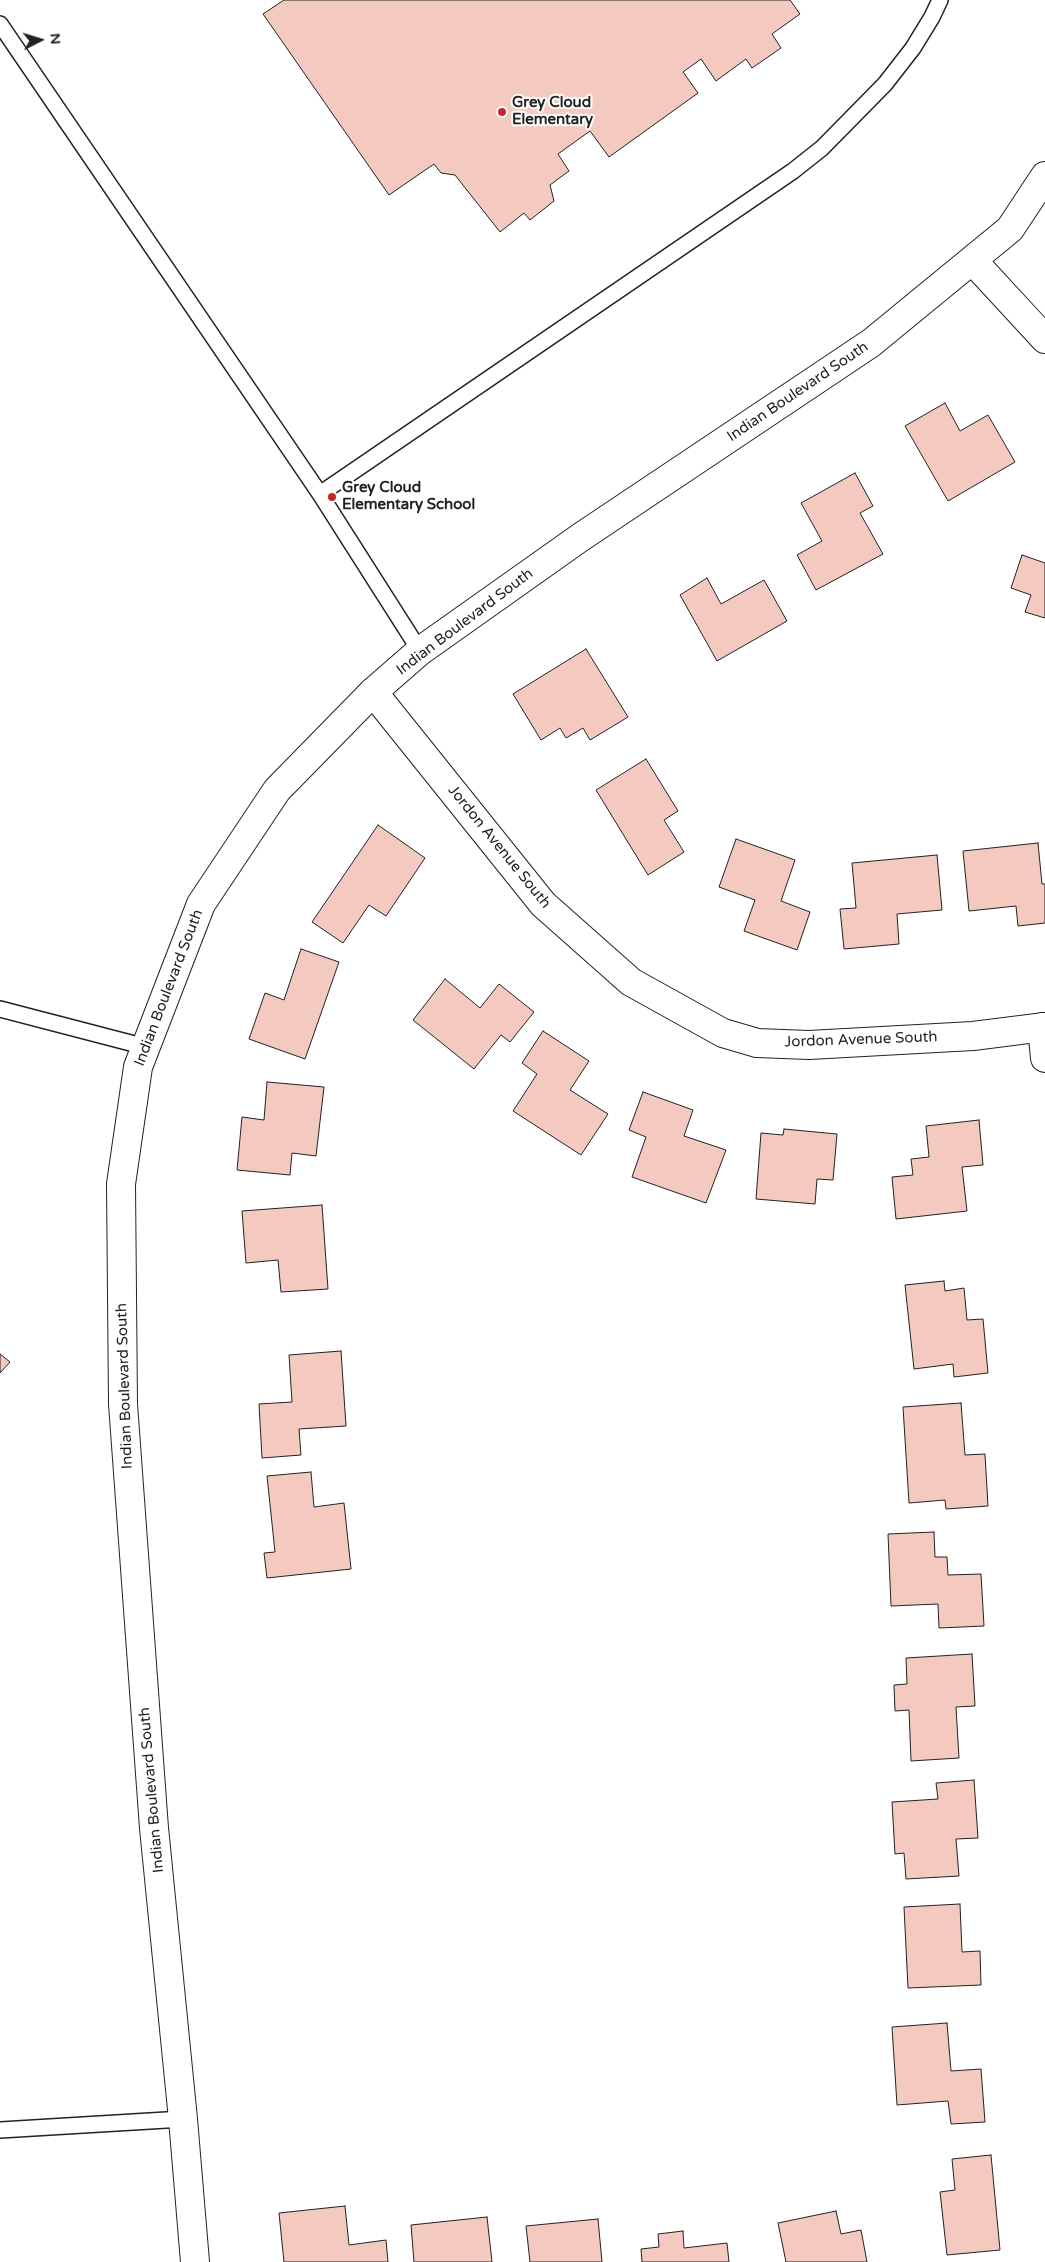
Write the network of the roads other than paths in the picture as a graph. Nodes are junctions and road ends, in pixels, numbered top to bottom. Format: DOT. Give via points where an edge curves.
graph roads {
  1 [pos="940,0"];
  2 [pos="0,24"];
  3 [pos="1045,176"];
  4 [pos="973,261"];
  5 [pos="1045,339"];
  6 [pos="320,494"];
  7 [pos="420,651"];
  8 [pos="373,692"];
  9 [pos="0,1008"];
  10 [pos="1044,1027"];
  11 [pos="146,1047"];
  12 [pos="1045,1058"];
  13 [pos="183,2118"];
  14 [pos="0,2130"];
  15 [pos="194,2262"];
  1 -- 6 [label="lane" via="913,48 885,84 822,148"];
  2 -- 6 [label="lane"];
  3 -- 4 [label="street, Indian Boulevard South" via="1010,229"];
  4 -- 5 [label="street"];
  4 -- 7 [label="street, Indian Boulevard South" via="871,343 582,537"];
  6 -- 7 [label="lane"];
  7 -- 8 [label="street, Indian Boulevard South"];
  8 -- 10 [label="street, Jordon Avenue South" via="543,904 631,982 723,1033 757,1043 809,1045 973,1036"];
  8 -- 11 [label="street, Indian Boulevard South" via="277,790 201,904"];
  9 -- 11 [label="lane"];
  10 -- 12 [label="street"];
  11 -- 13 [label="street, Indian Boulevard South" via="138,1067 120,1184 123,1404 154,1828"];
  13 -- 14 [label="lane"];
  13 -- 15 [label="street, Indian Boulevard South"];
}
